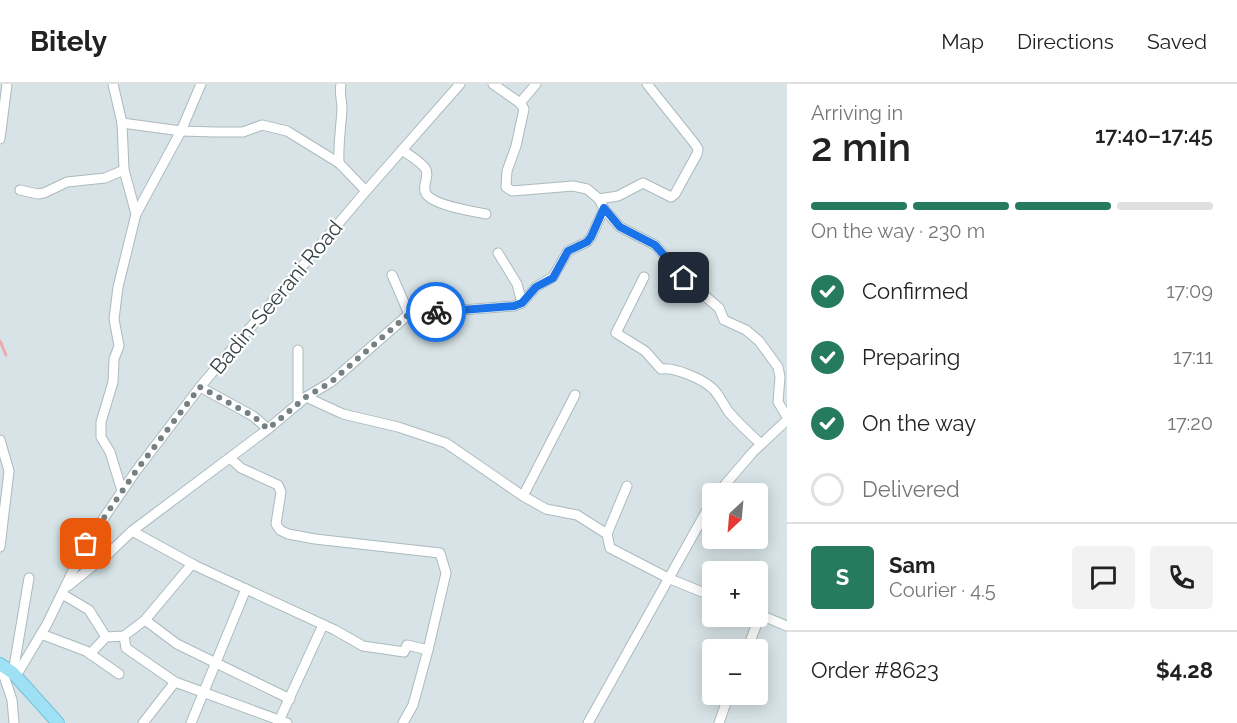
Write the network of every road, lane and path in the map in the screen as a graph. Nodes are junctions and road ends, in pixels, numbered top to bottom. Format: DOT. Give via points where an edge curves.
graph roads {
  1 [pos="7,84"];
  2 [pos="113,84"];
  3 [pos="201,84"];
  4 [pos="341,84"];
  5 [pos="460,84"];
  6 [pos="493,84"];
  7 [pos="536,84"];
  8 [pos="647,84"];
  9 [pos="520,103"];
  10 [pos="122,123"];
  11 [pos="181,131"];
  12 [pos="0,139"];
  13 [pos="402,150"];
  14 [pos="339,163"];
  15 [pos="124,170"];
  16 [pos="20,190"];
  17 [pos="366,191"];
  18 [pos="602,204"];
  19 [pos="136,214"];
  20 [pos="486,214"];
  21 [pos="498,253"];
  22 [pos="392,275"];
  23 [pos="644,278"];
  24 [pos="522,303"];
  25 [pos="409,314"];
  26 [pos="298,350"];
  27 [pos="200,387"];
  28 [pos="575,394"];
  29 [pos="306,397"];
  30 [pos="298,404"];
  31 [pos="787,418"];
  32 [pos="268,429"];
  33 [pos="0,440"];
  34 [pos="761,444"];
  35 [pos="230,458"];
  36 [pos="5,471"];
  37 [pos="727,483"];
  38 [pos="627,486"];
  39 [pos="122,491"];
  40 [pos="523,496"];
  41 [pos="702,520"];
  42 [pos="132,531"];
  43 [pos="607,534"];
  44 [pos="0,547"];
  45 [pos="192,564"];
  46 [pos="30,578"];
  47 [pos="670,579"];
  48 [pos="246,589"];
  49 [pos="64,590"];
  50 [pos="702,592"];
  51 [pos="768,618"];
  52 [pos="145,620"];
  53 [pos="323,625"];
  54 [pos="787,626"];
  55 [pos="41,634"];
  56 [pos="124,636"];
  57 [pos="106,637"];
  58 [pos="428,650"];
  59 [pos="90,654"];
  60 [pos="216,663"];
  61 [pos="0,664"];
  62 [pos="119,674"];
  63 [pos="14,675"];
  64 [pos="175,682"];
  65 [pos="204,693"];
  66 [pos="290,699"];
  67 [pos="725,705"];
  68 [pos="282,722"];
  69 [pos="14,723"];
  70 [pos="58,723"];
  71 [pos="143,723"];
  72 [pos="191,723"];
  73 [pos="403,723"];
  74 [pos="588,723"];
  75 [pos="718,723"];
  1 -- 12 [label="street"];
  2 -- 10 [label="street"];
  3 -- 11 [label="street"];
  4 -- 14 [label="street"];
  5 -- 13 [label="street, Badin-Seerani Road"];
  6 -- 9 [label="street"];
  7 -- 9 [label="street"];
  8 -- 18 [label="street" via="695,144 697,154 675,194 671,196 643,183"];
  9 -- 18 [label="street" via="524,109 506,187 512,191 573,186 587,189"];
  10 -- 11 [label="street"];
  10 -- 15 [label="street"];
  11 -- 14 [label="street" via="243,132 262,125 287,131"];
  11 -- 19 [label="street"];
  13 -- 17 [label="street, Badin-Seerani Road"];
  13 -- 20 [label="street" via="425,167 427,196"];
  14 -- 17 [label="street"];
  15 -- 16 [label="street" via="105,178 67,182 44,193"];
  15 -- 19 [label="street"];
  17 -- 27 [label="street, Badin-Seerani Road"];
  18 -- 24 [label="street" via="587,242 568,251 553,278 536,287"];
  18 -- 31 [label="street" via="620,227 655,245 718,309 724,320 759,341 778,367 778,402"];
  19 -- 39 [label="street" via="118,287 114,320 119,346 101,422 101,437"];
  21 -- 24 [label="street" via="517,284"];
  22 -- 25 [label="street"];
  23 -- 34 [label="street" via="616,333 645,351 661,369 675,369 706,383"];
  24 -- 25 [label="street"];
  25 -- 29 [label="street" via="331,382"];
  26 -- 30 [label="street"];
  27 -- 32 [label="street" via="253,416"];
  27 -- 39 [label="street, Badin-Seerani Road"];
  28 -- 40 [label="street"];
  29 -- 30 [label="street"];
  29 -- 40 [label="street" via="343,414 446,443"];
  30 -- 32 [label="street"];
  31 -- 34 [label="street"];
  32 -- 35 [label="street"];
  33 -- 36 [label="street"];
  34 -- 37 [label="street"];
  35 -- 42 [label="street"];
  35 -- 58 [label="street" via="240,468 278,485 281,492 276,524 288,534 440,552 446,573"];
  36 -- 44 [label="street"];
  38 -- 43 [label="street"];
  39 -- 49 [label="street, Badin-Seerani Road" via="86,544"];
  40 -- 43 [label="street" via="546,509 577,515"];
  41 -- 47 [label="street"];
  42 -- 45 [label="street"];
  42 -- 49 [label="street"];
  43 -- 47 [label="street" via="610,548"];
  45 -- 48 [label="street"];
  45 -- 52 [label="street"];
  46 -- 63 [label="street"];
  47 -- 50 [label="street"];
  47 -- 74 [label="street"];
  48 -- 53 [label="street"];
  48 -- 60 [label="street"];
  49 -- 55 [label="street, Badin-Seerani Road"];
  49 -- 57 [label="street" via="89,610"];
  51 -- 54 [label="street"];
  52 -- 56 [label="street"];
  52 -- 60 [label="street" via="177,644"];
  53 -- 58 [label="street" via="363,646 404,652 407,645"];
  53 -- 66 [label="street"];
  55 -- 59 [label="street"];
  55 -- 63 [label="street, Badin-Seerani Road"];
  56 -- 57 [label="street"];
  56 -- 64 [label="street" via="126,648"];
  57 -- 59 [label="street"];
  58 -- 73 [label="street" via="413,705"];
  59 -- 62 [label="street"];
  60 -- 65 [label="street"];
  60 -- 66 [label="street"];
  61 -- 63 [label="main road"];
  61 -- 69 [label="street" via="12,700"];
  63 -- 70 [label="main road"];
  64 -- 65 [label="street"];
  64 -- 71 [label="street"];
  65 -- 68 [label="street"];
  65 -- 72 [label="street"];
  66 -- 68 [label="street"];
  67 -- 75 [label="street"];
}
